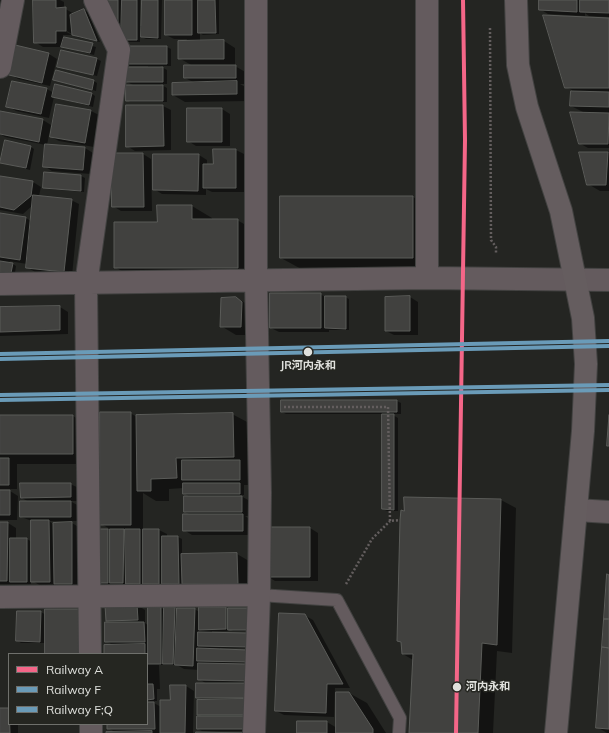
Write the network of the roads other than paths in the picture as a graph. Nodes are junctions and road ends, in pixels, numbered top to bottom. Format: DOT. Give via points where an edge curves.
graph roads {
  1 [pos="13,0"];
  2 [pos="95,0"];
  3 [pos="256,0"];
  4 [pos="427,0"];
  5 [pos="516,0"];
  6 [pos="0,67"];
  7 [pos="427,278"];
  8 [pos="256,280"];
  9 [pos="609,280"];
  10 [pos="577,281"];
  11 [pos="0,284"];
  12 [pos="86,284"];
  13 [pos="576,510"];
  14 [pos="609,512"];
  15 [pos="260,595"];
  16 [pos="0,597"];
  17 [pos="90,597"];
  18 [pos="90,653"];
  19 [pos="254,733"];
  20 [pos="399,733"];
  21 [pos="556,733"];
  1 -- 6 [label="street"];
  2 -- 12 [label="street" via="119,50"];
  3 -- 8 [label="street"];
  4 -- 7 [label="street"];
  5 -- 10 [label="street" via="518,65 527,107 561,211"];
  7 -- 8 [label="street"];
  7 -- 10 [label="street"];
  8 -- 12 [label="street"];
  8 -- 15 [label="street"];
  9 -- 10 [label="street"];
  10 -- 13 [label="street" via="586,364"];
  11 -- 12 [label="street"];
  12 -- 17 [label="street"];
  13 -- 14 [label="street"];
  13 -- 21 [label="street"];
  15 -- 17 [label="street"];
  15 -- 19 [label="street"];
  15 -- 20 [label="lane" via="337,600 400,718"];
  16 -- 17 [label="street"];
  17 -- 18 [label="street"];
}
